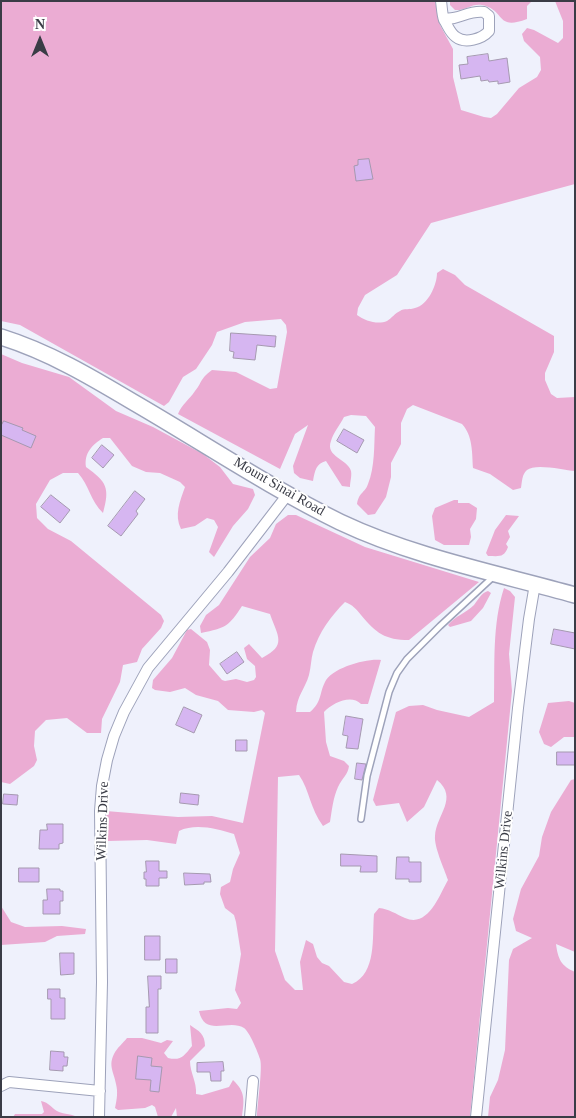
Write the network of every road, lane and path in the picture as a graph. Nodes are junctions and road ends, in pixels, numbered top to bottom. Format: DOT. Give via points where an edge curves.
graph roads {
  1 [pos="441,1"];
  2 [pos="444,18"];
  3 [pos="1,337"];
  4 [pos="288,494"];
  5 [pos="496,574"];
  6 [pos="535,584"];
  7 [pos="575,596"];
  8 [pos="361,819"];
  9 [pos="253,1081"];
  10 [pos="1,1086"];
  11 [pos="100,1091"];
  12 [pos="100,1117"];
  13 [pos="250,1117"];
  14 [pos="476,1117"];
  1 -- 2 [label="street"];
  3 -- 4 [label="street, Mount Sinai Road" via="31,347 85,374"];
  4 -- 5 [label="street, Mount Sinai Road" via="376,538"];
  4 -- 11 [label="street, Wilkins Drive" via="148,668 114,736 102,786 100,811"];
  5 -- 6 [label="street, Mount Sinai Road"];
  5 -- 8 [label="lane" via="440,626 397,673 367,776"];
  6 -- 7 [label="street, Mount Sinai Road"];
  6 -- 14 [label="street, Wilkins Drive" via="518,708"];
  9 -- 13 [label="street"];
  10 -- 11 [label="street" via="9,1082"];
  11 -- 12 [label="street, Wilkins Drive"];
}
